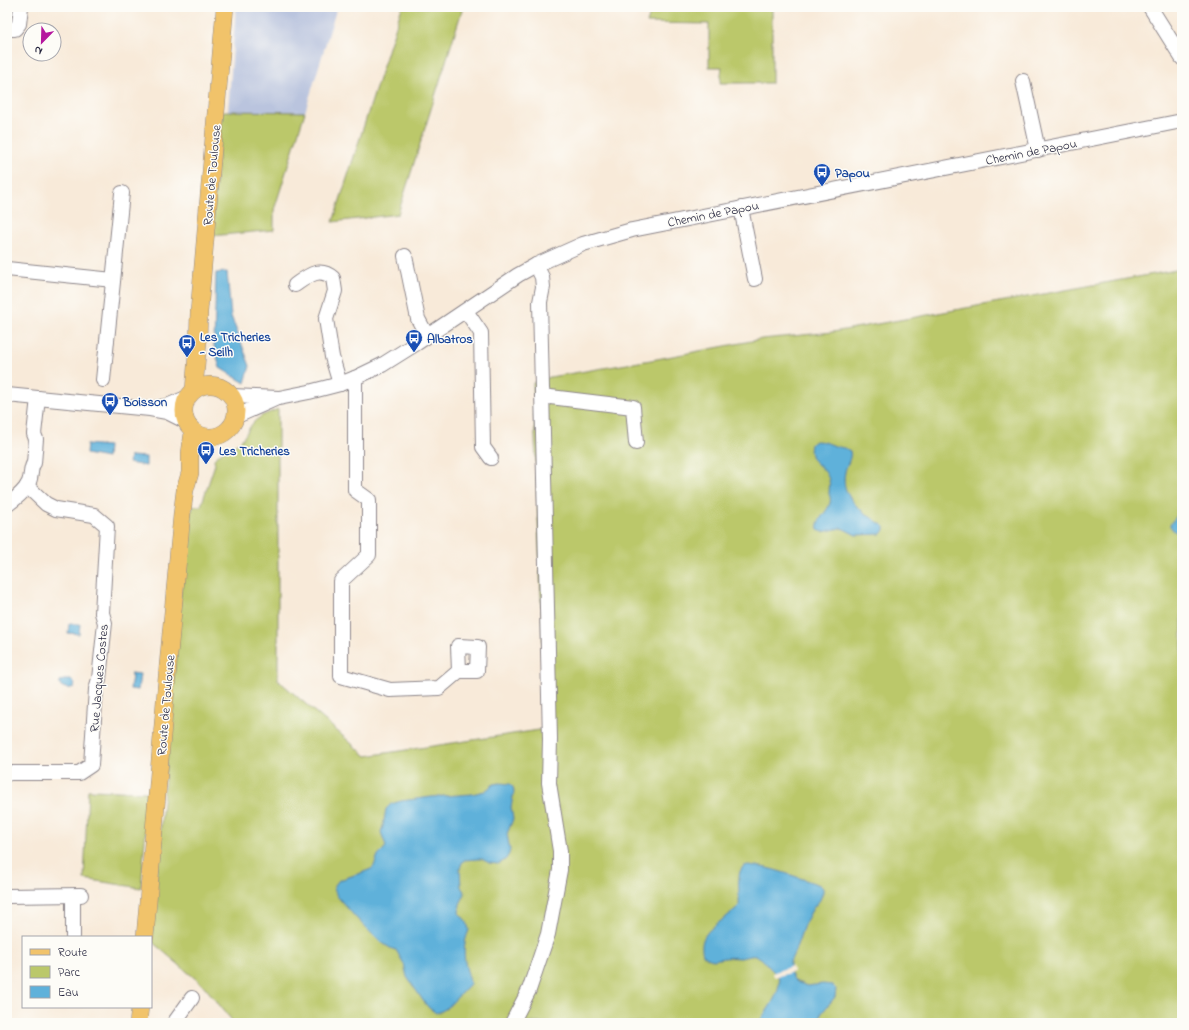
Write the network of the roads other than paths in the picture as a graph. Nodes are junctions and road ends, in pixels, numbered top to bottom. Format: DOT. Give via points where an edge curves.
graph roads {
  1 [pos="21,7"];
  2 [pos="225,7"];
  3 [pos="1150,7"];
  4 [pos="7,29"];
  5 [pos="1182,58"];
  6 [pos="1023,81"];
  7 [pos="1182,121"];
  8 [pos="1038,150"];
  9 [pos="122,193"];
  10 [pos="741,208"];
  11 [pos="405,256"];
  12 [pos="536,265"];
  13 [pos="7,269"];
  14 [pos="755,279"];
  15 [pos="112,280"];
  16 [pos="295,285"];
  17 [pos="466,311"];
  18 [pos="429,335"];
  19 [pos="198,342"];
  20 [pos="355,378"];
  21 [pos="103,380"];
  22 [pos="340,384"];
  23 [pos="214,385"];
  24 [pos="191,394"];
  25 [pos="7,395"];
  26 [pos="232,396"];
  27 [pos="542,396"];
  28 [pos="38,398"];
  29 [pos="279,398"];
  30 [pos="150,409"];
  31 [pos="237,416"];
  32 [pos="189,426"];
  33 [pos="216,438"];
  34 [pos="636,443"];
  35 [pos="491,458"];
  36 [pos="190,473"];
  37 [pos="27,486"];
  38 [pos="7,505"];
  39 [pos="459,671"];
  40 [pos="7,774"];
  41 [pos="7,896"];
  42 [pos="73,936"];
  43 [pos="146,936"];
  44 [pos="192,998"];
  45 [pos="140,1008"];
  46 [pos="138,1023"];
  47 [pos="174,1023"];
  48 [pos="512,1023"];
  1 -- 4 [label="street" via="19,24 15,28"];
  2 -- 19 [label="main road, Route de Toulouse"];
  3 -- 5 [label="street"];
  6 -- 8 [label="street"];
  7 -- 8 [label="street, Chemin de Papou"];
  8 -- 10 [label="street, Chemin de Papou"];
  9 -- 15 [label="street"];
  10 -- 12 [label="street, Chemin de Papou" via="632,230 583,244"];
  10 -- 14 [label="street"];
  11 -- 18 [label="street" via="418,318"];
  12 -- 17 [label="street, Chemin de Papou" via="518,274"];
  12 -- 27 [label="street" via="542,277 543,287 540,302"];
  13 -- 15 [label="street"];
  15 -- 21 [label="street"];
  16 -- 22 [label="street" via="310,274 320,272 328,273 334,278 335,291 326,319 332,357"];
  17 -- 18 [label="street, Chemin de Papou"];
  17 -- 35 [label="street" via="481,333 483,447"];
  18 -- 20 [label="street, Chemin de Papou" via="382,365"];
  19 -- 23 [label="main road, Route de Toulouse"];
  19 -- 24 [label="main road, Route de Toulouse"];
  20 -- 22 [label="street, Chemin de Papou"];
  20 -- 39 [label="street" via="355,490 369,500 368,555 341,581 341,676 390,690 439,688"];
  22 -- 29 [label="street, Chemin de Papou"];
  23 -- 24 [label="main road" via="203,386"];
  23 -- 26 [label="main road" via="224,388"];
  24 -- 30 [label="street" via="166,406"];
  24 -- 32 [label="main road" via="183,408"];
  25 -- 28 [label="street"];
  26 -- 29 [label="street, Chemin de Papou"];
  26 -- 31 [label="main road"];
  27 -- 34 [label="street" via="633,407"];
  27 -- 48 [label="street" via="549,783 560,851 560,870 548,934 529,990"];
  28 -- 30 [label="street"];
  28 -- 37 [label="street" via="34,463"];
  29 -- 31 [label="street, Chemin de Papou"];
  30 -- 32 [label="street" via="167,412"];
  31 -- 33 [label="main road" via="233,426"];
  32 -- 33 [label="main road" via="204,438"];
  32 -- 36 [label="main road, Route de Toulouse"];
  33 -- 36 [label="main road, Route de Toulouse"];
  36 -- 43 [label="main road, Route de Toulouse" via="179,546"];
  37 -- 38 [label="street"];
  37 -- 40 [label="street, Rue Jacques Costes" via="46,504 56,509 94,515 107,526 102,613 105,623 96,689 90,765 79,773"];
  41 -- 42 [label="street" via="77,896"];
  44 -- 47 [label="street"];
  45 -- 46 [label="main road"];
}
